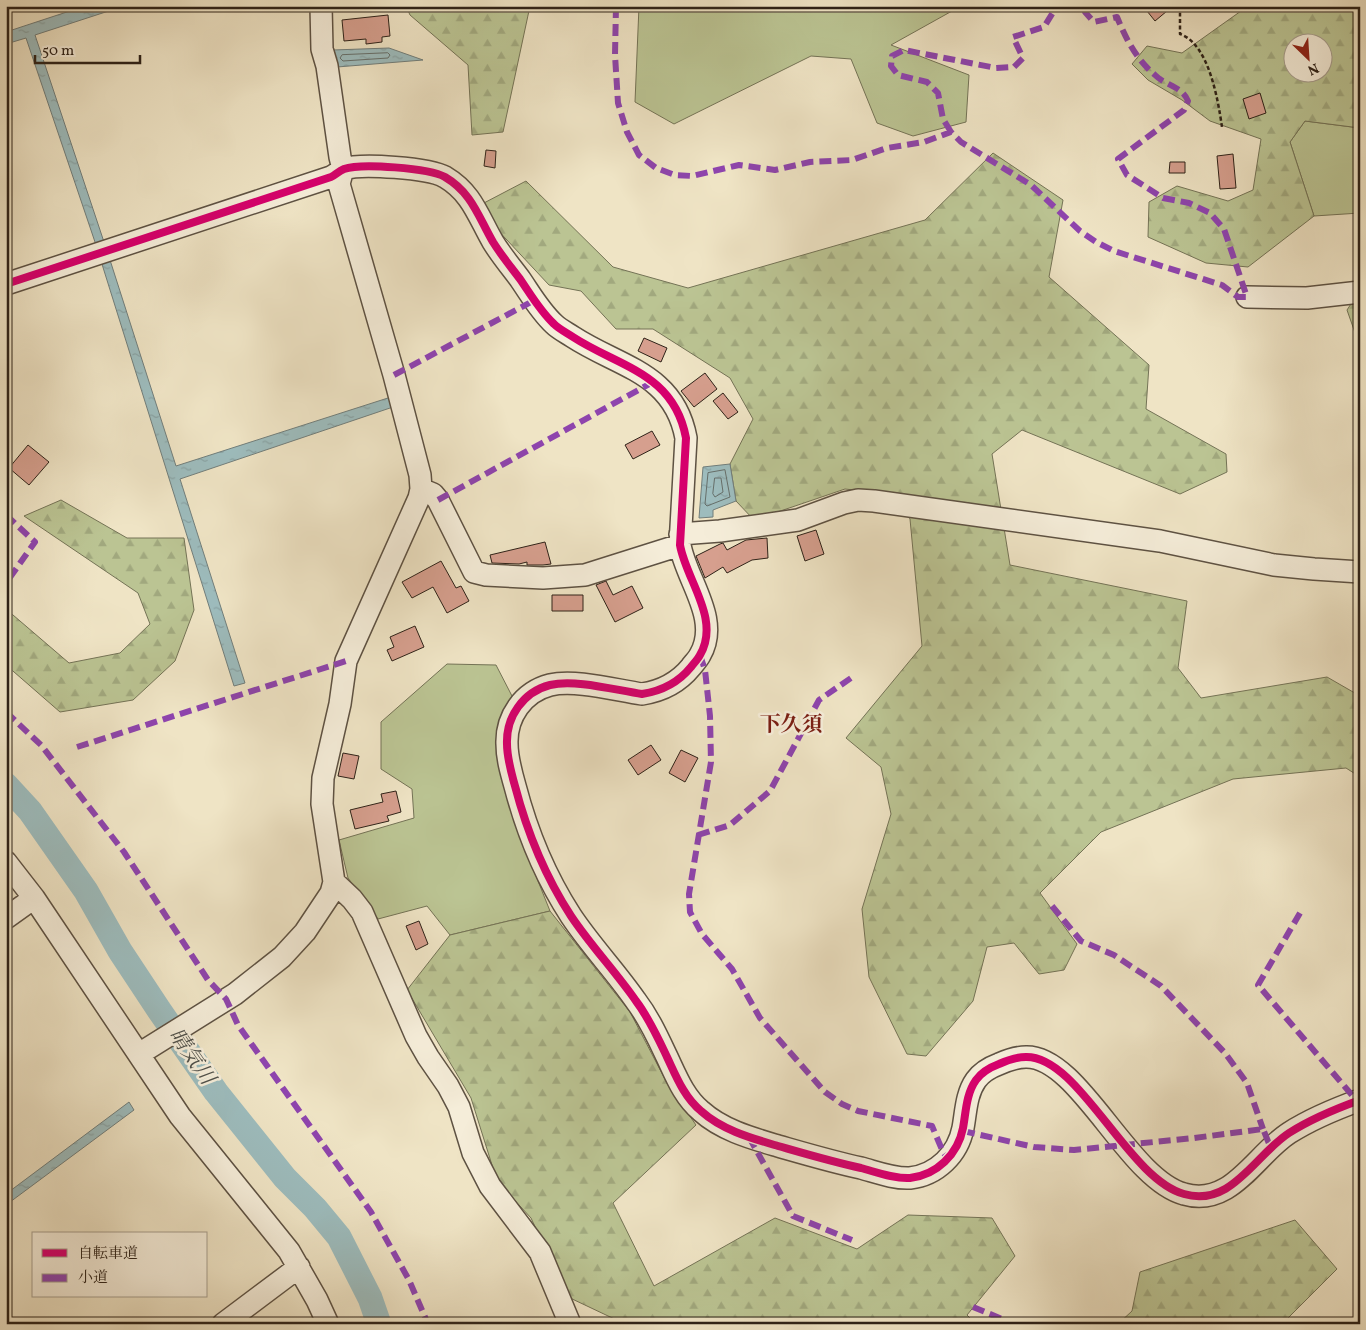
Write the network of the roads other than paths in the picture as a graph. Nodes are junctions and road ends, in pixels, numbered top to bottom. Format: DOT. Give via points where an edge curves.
graph roads {
  1 [pos="321,6"];
  2 [pos="344,169"];
  3 [pos="6,284"];
  4 [pos="1360,292"];
  5 [pos="1248,297"];
  6 [pos="421,489"];
  7 [pos="680,540"];
  8 [pos="1360,572"];
  9 [pos="6,862"];
  10 [pos="334,882"];
  11 [pos="34,898"];
  12 [pos="6,918"];
  13 [pos="139,1054"];
  14 [pos="1360,1100"];
  15 [pos="299,1267"];
  16 [pos="223,1324"];
  17 [pos="328,1324"];
  18 [pos="570,1324"];
  1 -- 2 [label="street" via="322,49"];
  2 -- 3 [label="street" via="331,177"];
  2 -- 6 [label="street" via="339,184 394,375"];
  2 -- 7 [label="street" via="422,170 443,176 461,188 533,301 555,325 653,382 671,402 683,424 686,438"];
  4 -- 5 [label="street" via="1307,298"];
  6 -- 7 [label="street" via="438,500 474,572 486,575 543,578 585,575"];
  6 -- 10 [label="street" via="346,661 323,778 322,804"];
  7 -- 8 [label="street" via="798,520 858,500 1160,541 1274,565"];
  7 -- 14 [label="street" via="682,558 706,624 700,655 685,675 659,691 642,694 570,683 542,688 521,703 513,715 506,742 524,820 546,873 572,917 637,1002 654,1029 682,1088 699,1110 723,1126 749,1137 823,1159 910,1178 938,1167 957,1146 963,1131 967,1101 976,1080 990,1068 1029,1056 1047,1062 1067,1077 1148,1171 1165,1186 1185,1195 1204,1196 1218,1194 1234,1185 1270,1146 1290,1132 1325,1113"];
  9 -- 11 [label="street"];
  10 -- 13 [label="street" via="305,932 282,957 236,994"];
  10 -- 18 [label="street" via="362,912 416,1036 459,1107 473,1152 490,1186 540,1252"];
  11 -- 12 [label="street"];
  11 -- 13 [label="street"];
  13 -- 15 [label="street" via="180,1116"];
  15 -- 16 [label="street"];
  15 -- 17 [label="street"];
}
